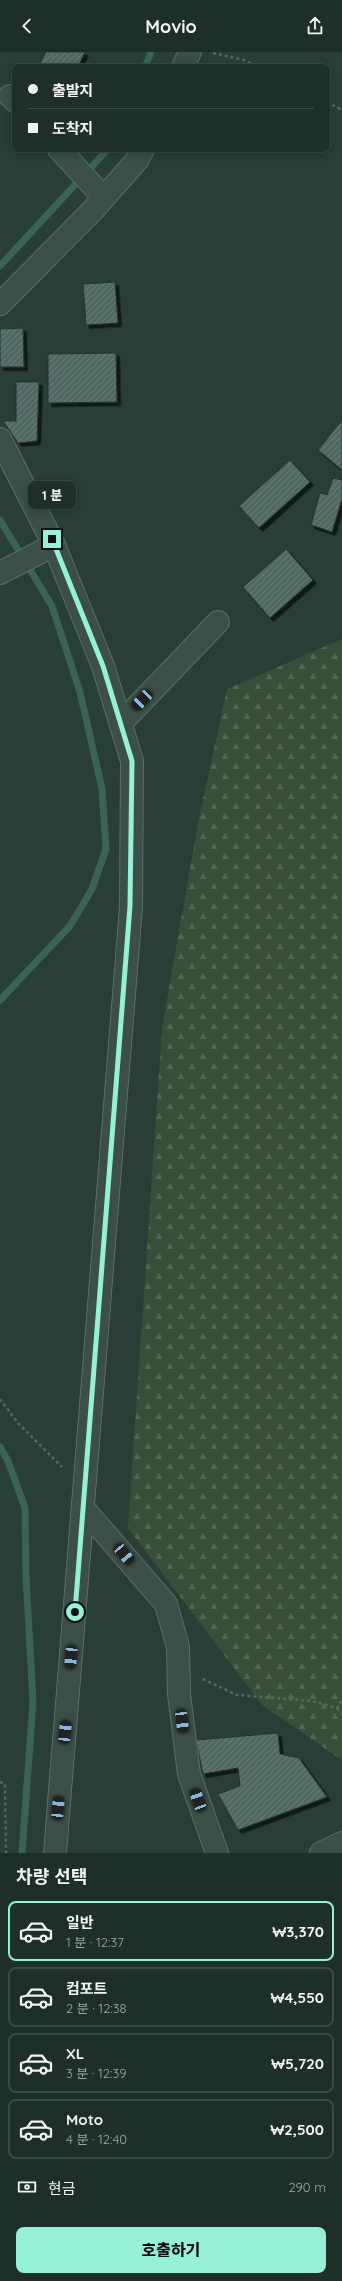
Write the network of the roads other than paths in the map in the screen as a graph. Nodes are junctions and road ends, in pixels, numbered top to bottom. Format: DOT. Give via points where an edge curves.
graph roads {
  1 [pos="190,52"];
  2 [pos="184,64"];
  3 [pos="62,152"];
  4 [pos="142,152"];
  5 [pos="90,183"];
  6 [pos="0,304"];
  7 [pos="0,439"];
  8 [pos="54,545"];
  9 [pos="16,564"];
  10 [pos="218,622"];
  11 [pos="120,722"];
  12 [pos="84,1499"];
  13 [pos="342,1843"];
  14 [pos="55,1853"];
  15 [pos="217,1853"];
  16 [pos="321,1853"];
  1 -- 2 [label="street"];
  3 -- 5 [label="street"];
  4 -- 5 [label="street" via="138,159"];
  5 -- 6 [label="street"];
  7 -- 8 [label="street"];
  8 -- 9 [label="street"];
  8 -- 11 [label="street" via="103,666"];
  10 -- 11 [label="street"];
  11 -- 12 [label="street" via="132,761 130,906"];
  12 -- 14 [label="street"];
  12 -- 15 [label="street" via="166,1604 178,1647 179,1694 189,1774"];
  13 -- 16 [label="street"];
}
